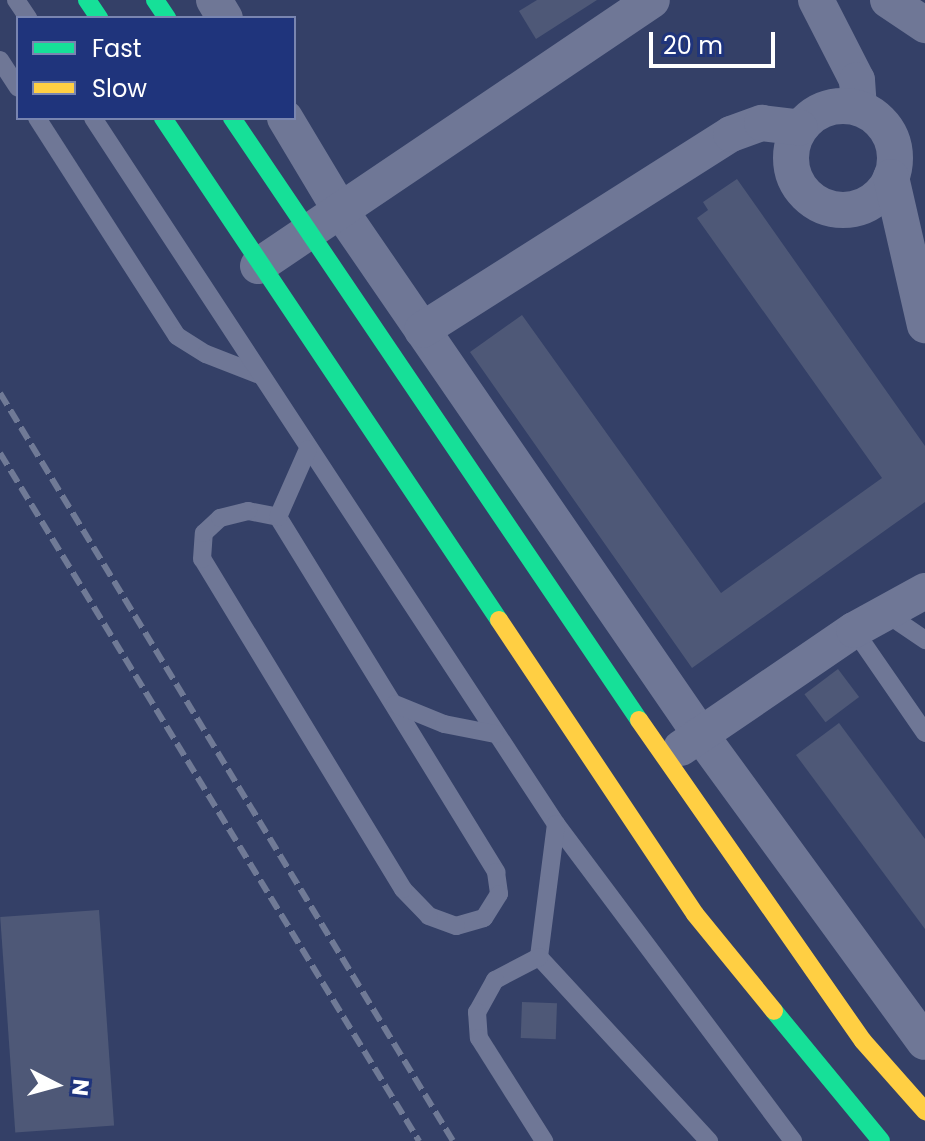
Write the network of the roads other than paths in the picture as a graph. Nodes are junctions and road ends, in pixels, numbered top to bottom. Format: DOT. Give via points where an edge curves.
graph roads {
  1 [pos="652,0"];
  2 [pos="816,0"];
  3 [pos="888,0"];
  4 [pos="925,25"];
  5 [pos="0,60"];
  6 [pos="16,85"];
  7 [pos="859,108"];
  8 [pos="38,120"];
  9 [pos="94,120"];
  10 [pos="164,120"];
  11 [pos="233,120"];
  12 [pos="286,120"];
  13 [pos="800,128"];
  14 [pos="891,177"];
  15 [pos="340,210"];
  16 [pos="912,231"];
  17 [pos="307,233"];
  18 [pos="258,266"];
  19 [pos="925,325"];
  20 [pos="422,330"];
  21 [pos="260,375"];
  22 [pos="308,449"];
  23 [pos="278,517"];
  24 [pos="925,591"];
  25 [pos="869,621"];
  26 [pos="925,640"];
  27 [pos="395,704"];
  28 [pos="925,733"];
  29 [pos="495,734"];
  30 [pos="700,734"];
  31 [pos="665,759"];
  32 [pos="556,824"];
  33 [pos="539,957"];
  34 [pos="925,1042"];
  35 [pos="925,1111"];
  36 [pos="544,1141"];
  37 [pos="709,1141"];
  38 [pos="793,1141"];
  39 [pos="881,1141"];
  1 -- 15 [label="street"];
  2 -- 7 [label="street" via="857,80"];
  3 -- 4 [label="street"];
  5 -- 6 [label="lane"];
  7 -- 13 [label="street" via="826,108"];
  7 -- 14 [label="street" via="886,128 893,152"];
  8 -- 21 [label="lane" via="177,336"];
  9 -- 21 [label="lane"];
  10 -- 18 [label="main road"];
  11 -- 17 [label="main road"];
  12 -- 15 [label="street"];
  13 -- 14 [label="street" via="792,145 793,171 805,194 820,204 854,209 883,191"];
  13 -- 20 [label="street" via="762,123 731,134"];
  14 -- 16 [label="street"];
  15 -- 17 [label="street"];
  15 -- 20 [label="street"];
  16 -- 19 [label="street"];
  17 -- 18 [label="street"];
  17 -- 31 [label="main road"];
  18 -- 39 [label="main road" via="695,914"];
  20 -- 30 [label="street"];
  21 -- 22 [label="lane"];
  22 -- 23 [label="lane"];
  22 -- 29 [label="lane"];
  23 -- 27 [label="lane"];
  23 -- 27 [label="lane" via="248,511 220,518 204,533 202,559 403,889 429,916 456,926 484,918 499,894 496,872"];
  24 -- 25 [label="street"];
  25 -- 26 [label="lane"];
  25 -- 28 [label="lane"];
  25 -- 30 [label="street"];
  27 -- 29 [label="lane" via="444,724"];
  29 -- 32 [label="lane"];
  30 -- 31 [label="street"];
  30 -- 34 [label="street"];
  31 -- 35 [label="main road" via="863,1041"];
  32 -- 33 [label="lane"];
  32 -- 38 [label="lane"];
  33 -- 36 [label="lane" via="495,980 477,1012 479,1038"];
  33 -- 37 [label="lane"];
}
